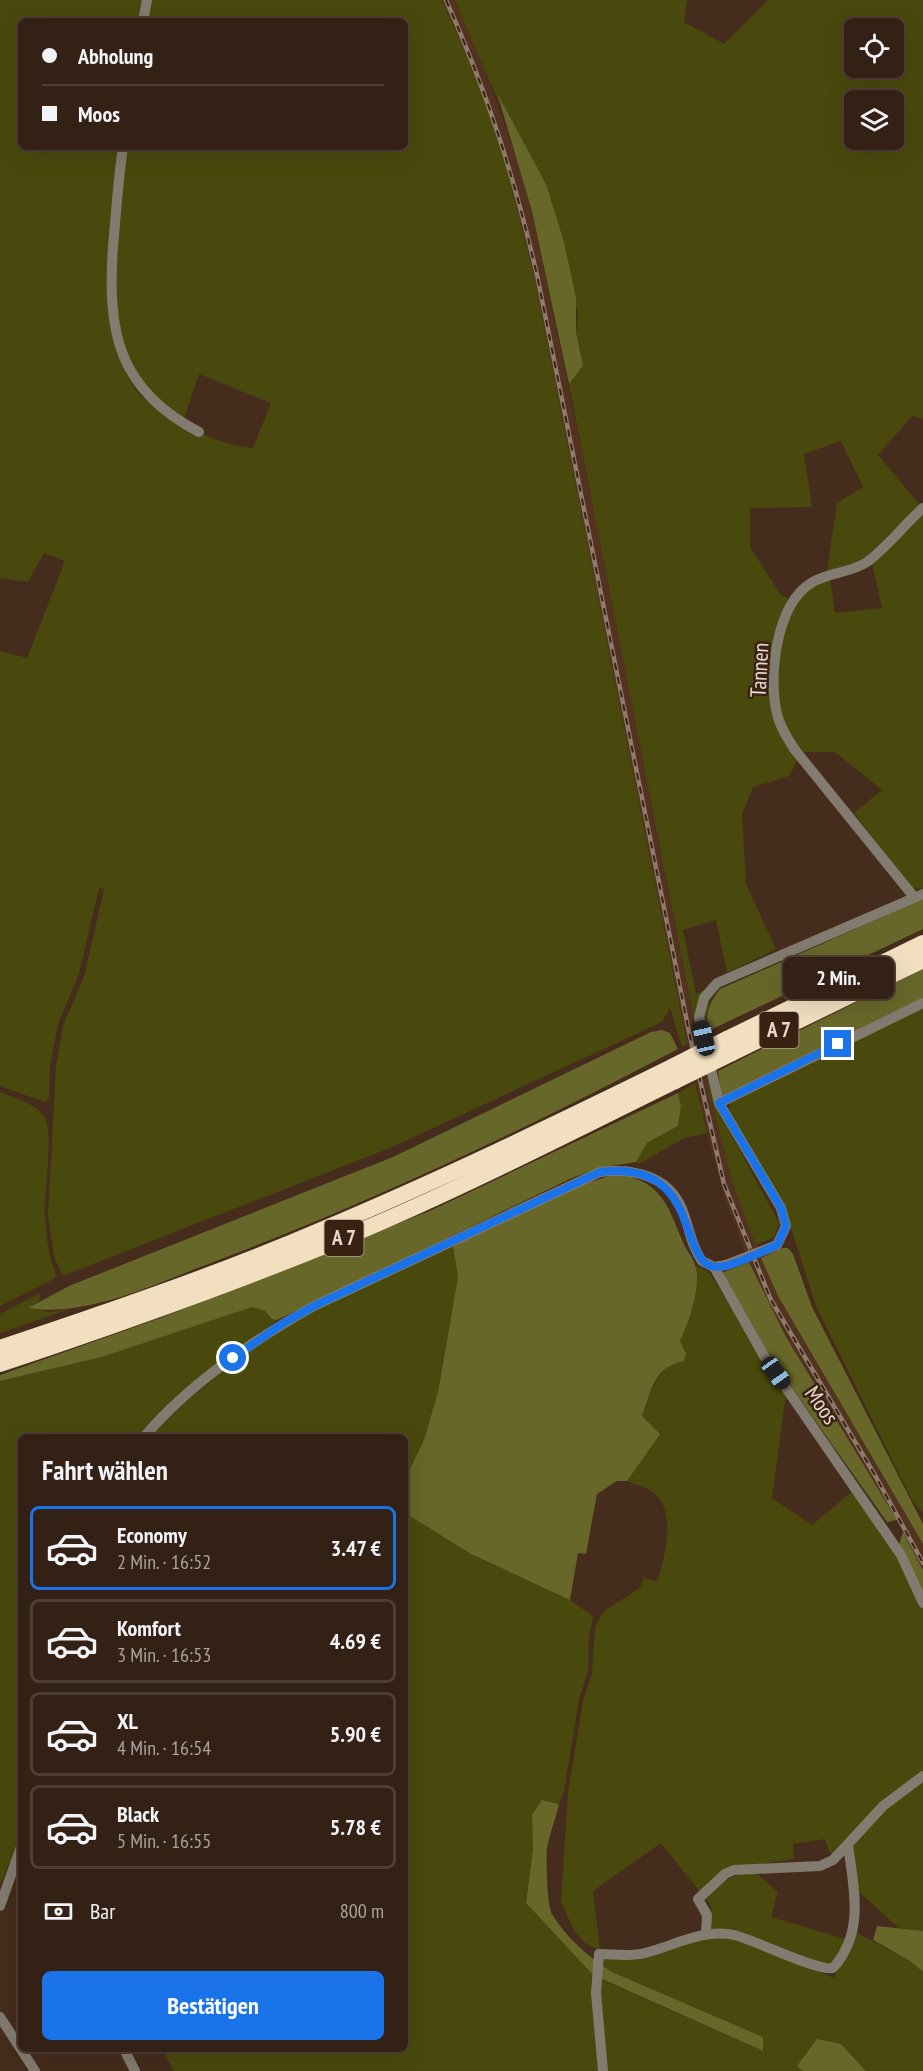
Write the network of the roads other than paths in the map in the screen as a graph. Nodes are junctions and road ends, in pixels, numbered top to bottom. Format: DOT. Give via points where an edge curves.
graph roads {
  1 [pos="147,0"];
  2 [pos="143,18"];
  3 [pos="123,150"];
  4 [pos="199,432"];
  5 [pos="923,508"];
  6 [pos="919,896"];
  7 [pos="923,943"];
  8 [pos="923,960"];
  9 [pos="923,1003"];
  10 [pos="729,1046"];
  11 [pos="673,1074"];
  12 [pos="719,1103"];
  13 [pos="720,1266"];
  14 [pos="0,1348"];
  15 [pos="0,1364"];
  16 [pos="147,1434"];
  17 [pos="923,1603"];
  18 [pos="923,1776"];
  19 [pos="848,1844"];
  20 [pos="18,1856"];
  21 [pos="0,1906"];
  22 [pos="706,1934"];
  23 [pos="0,2017"];
  24 [pos="18,2045"];
  25 [pos="23,2052"];
  26 [pos="126,2052"];
  27 [pos="35,2071"];
  28 [pos="135,2071"];
  29 [pos="603,2071"];
  1 -- 2 [label="street"];
  3 -- 4 [label="street" via="111,285 115,334 134,378 152,401"];
  5 -- 6 [label="street, Tannen" via="868,562 810,583 792,599 781,630 774,696 784,732 795,750"];
  6 -- 12 [label="street" via="717,983 704,998 699,1017"];
  7 -- 10 [label="highway, A 7"];
  8 -- 10 [label="highway, A 7"];
  9 -- 12 [label="street"];
  10 -- 11 [label="highway, A 7, bridge"];
  11 -- 14 [label="highway, A 7" via="318,1232"];
  11 -- 15 [label="highway, A 7" via="489,1172 330,1244"];
  12 -- 13 [label="street, bridge" via="781,1208 786,1226 777,1245"];
  13 -- 16 [label="street, Moos" via="702,1261 681,1207 661,1184 643,1173 600,1172 282,1324 181,1401"];
  13 -- 17 [label="street, Moos" via="764,1356 901,1555"];
  18 -- 19 [label="street" via="883,1806"];
  19 -- 22 [label="street" via="833,1860 820,1866 734,1870 725,1874 698,1899 707,1915"];
  19 -- 22 [label="street" via="856,1920 841,1959 833,1968 818,1967 734,1935"];
  20 -- 21 [label="street"];
  22 -- 29 [label="street" via="642,1954 599,1954 596,1994"];
  23 -- 24 [label="street"];
  25 -- 27 [label="street"];
  26 -- 28 [label="street"];
}
